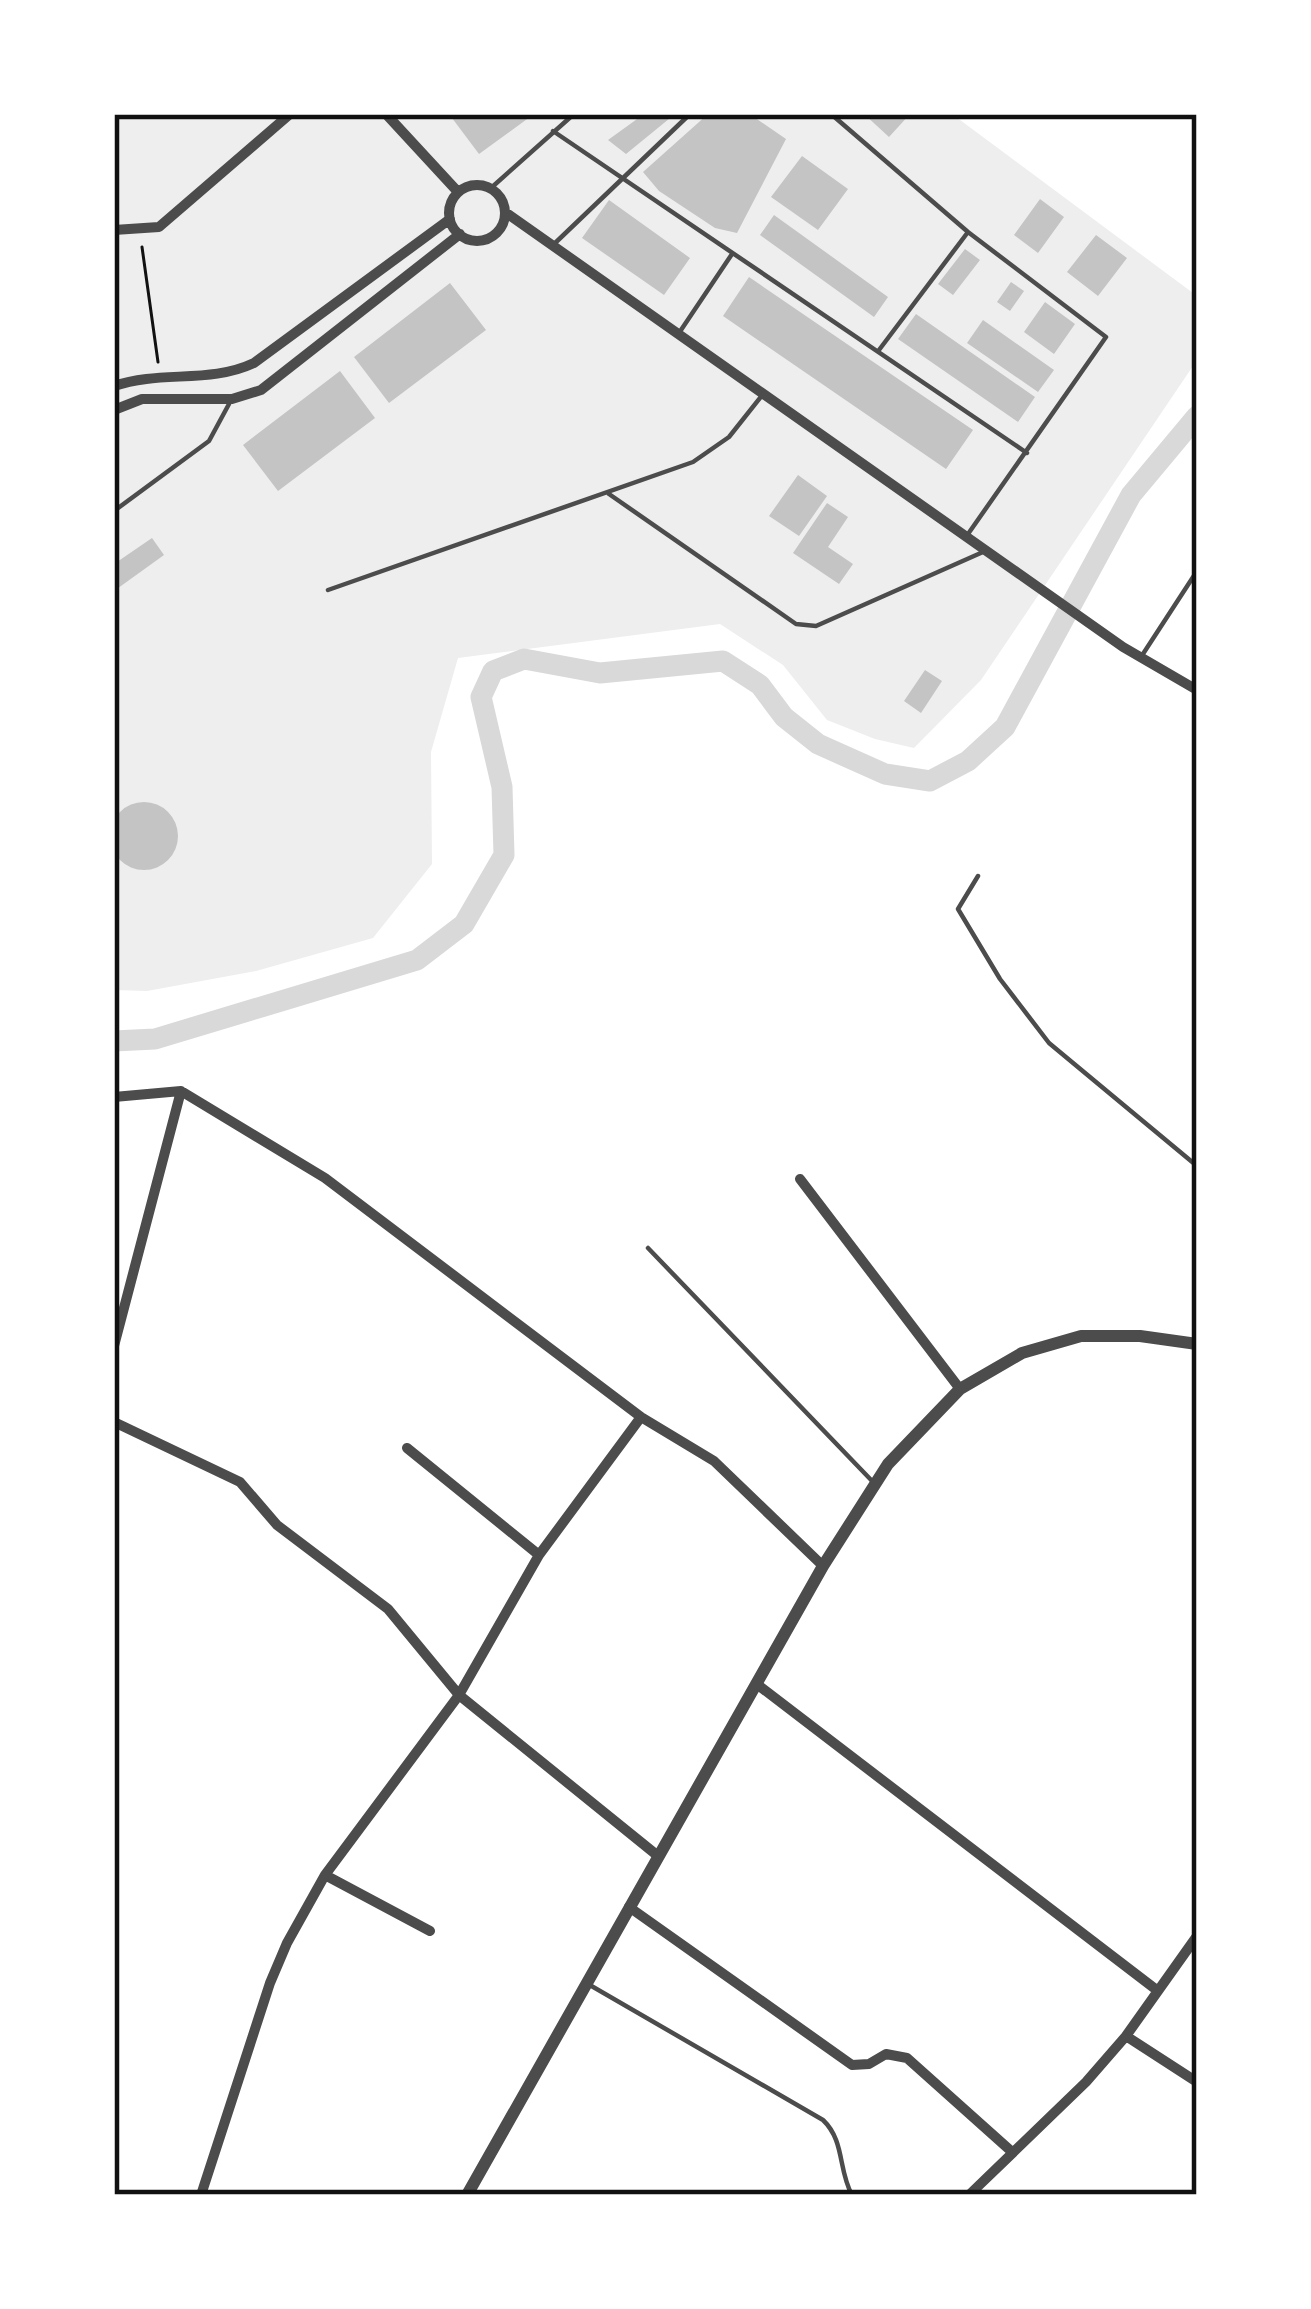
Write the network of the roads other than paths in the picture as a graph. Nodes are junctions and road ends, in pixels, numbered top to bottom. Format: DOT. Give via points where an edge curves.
graph roads {
  1 [pos="290,114"];
  2 [pos="386,114"];
  3 [pos="574,114"];
  4 [pos="690,114"];
  5 [pos="831,114"];
  6 [pos="553,131"];
  7 [pos="622,176"];
  8 [pos="491,188"];
  9 [pos="458,192"];
  10 [pos="505,212"];
  11 [pos="450,219"];
  12 [pos="114,230"];
  13 [pos="968,232"];
  14 [pos="460,234"];
  15 [pos="553,245"];
  16 [pos="732,254"];
  17 [pos="679,333"];
  18 [pos="879,350"];
  19 [pos="160,376"];
  20 [pos="114,386"];
  21 [pos="764,392"];
  22 [pos="159,399"];
  23 [pos="232,399"];
  24 [pos="114,410"];
  25 [pos="1027,453"];
  26 [pos="609,494"];
  27 [pos="114,511"];
  28 [pos="968,534"];
  29 [pos="988,550"];
  30 [pos="1197,571"];
  31 [pos="328,590"];
  32 [pos="1141,658"];
  33 [pos="1197,690"];
  34 [pos="978,876"];
  35 [pos="181,1091"];
  36 [pos="114,1097"];
  37 [pos="1197,1166"];
  38 [pos="800,1179"];
  39 [pos="648,1248"];
  40 [pos="1197,1344"];
  41 [pos="114,1346"];
  42 [pos="960,1389"];
  43 [pos="641,1417"];
  44 [pos="114,1422"];
  45 [pos="407,1448"];
  46 [pos="874,1483"];
  47 [pos="539,1555"];
  48 [pos="823,1567"];
  49 [pos="758,1685"];
  50 [pos="459,1695"];
  51 [pos="658,1856"];
  52 [pos="326,1874"];
  53 [pos="629,1907"];
  54 [pos="430,1931"];
  55 [pos="1197,1936"];
  56 [pos="586,1983"];
  57 [pos="1158,1991"];
  58 [pos="1126,2036"];
  59 [pos="1197,2082"];
  60 [pos="1011,2151"];
  61 [pos="201,2195"];
  62 [pos="467,2195"];
  63 [pos="852,2195"];
  64 [pos="969,2195"];
  1 -- 12 [label="street" via="159,227"];
  2 -- 9 [label="street"];
  3 -- 6 [label="lane"];
  4 -- 7 [label="lane"];
  5 -- 13 [label="lane"];
  6 -- 7 [label="lane"];
  6 -- 8 [label="lane"];
  7 -- 15 [label="lane"];
  7 -- 16 [label="lane"];
  8 -- 9 [label="street"];
  8 -- 10 [label="street"];
  9 -- 11 [label="street"];
  10 -- 14 [label="street" via="494,236"];
  10 -- 15 [label="street"];
  11 -- 14 [label="street"];
  11 -- 19 [label="street" via="254,363 230,374"];
  13 -- 18 [label="lane"];
  13 -- 25 [label="lane" via="1106,337"];
  14 -- 23 [label="street" via="261,390"];
  15 -- 17 [label="street"];
  16 -- 17 [label="lane"];
  16 -- 18 [label="lane"];
  17 -- 21 [label="street"];
  18 -- 25 [label="lane"];
  19 -- 20 [label="street"];
  19 -- 22 [label="street"];
  21 -- 26 [label="lane" via="729,437 693,462"];
  21 -- 28 [label="street"];
  22 -- 23 [label="street"];
  22 -- 24 [label="street"];
  23 -- 27 [label="lane" via="209,441"];
  25 -- 28 [label="lane"];
  26 -- 29 [label="lane" via="796,623 816,626"];
  26 -- 31 [label="lane"];
  28 -- 29 [label="street"];
  29 -- 32 [label="street"];
  30 -- 32 [label="lane"];
  32 -- 33 [label="street"];
  34 -- 37 [label="lane" via="958,909 1000,979 1049,1043"];
  35 -- 36 [label="street"];
  35 -- 41 [label="street"];
  35 -- 43 [label="street" via="325,1178"];
  38 -- 42 [label="street"];
  39 -- 46 [label="lane"];
  40 -- 42 [label="street" via="1081,1336 1022,1353"];
  42 -- 46 [label="street"];
  43 -- 47 [label="street"];
  43 -- 48 [label="street" via="714,1460"];
  44 -- 50 [label="street" via="240,1482 277,1526 388,1609"];
  45 -- 47 [label="street"];
  46 -- 48 [label="street"];
  47 -- 50 [label="street"];
  48 -- 49 [label="street"];
  49 -- 51 [label="street"];
  49 -- 57 [label="street"];
  50 -- 51 [label="street"];
  50 -- 52 [label="street"];
  51 -- 53 [label="street"];
  52 -- 54 [label="street"];
  52 -- 61 [label="street" via="269,1983"];
  53 -- 56 [label="street"];
  53 -- 60 [label="street" via="852,2065 886,2054 907,2058"];
  55 -- 57 [label="street"];
  56 -- 62 [label="street"];
  56 -- 63 [label="lane" via="823,2120 834,2131"];
  57 -- 58 [label="street"];
  58 -- 59 [label="street"];
  58 -- 60 [label="street"];
  60 -- 64 [label="street"];
}
